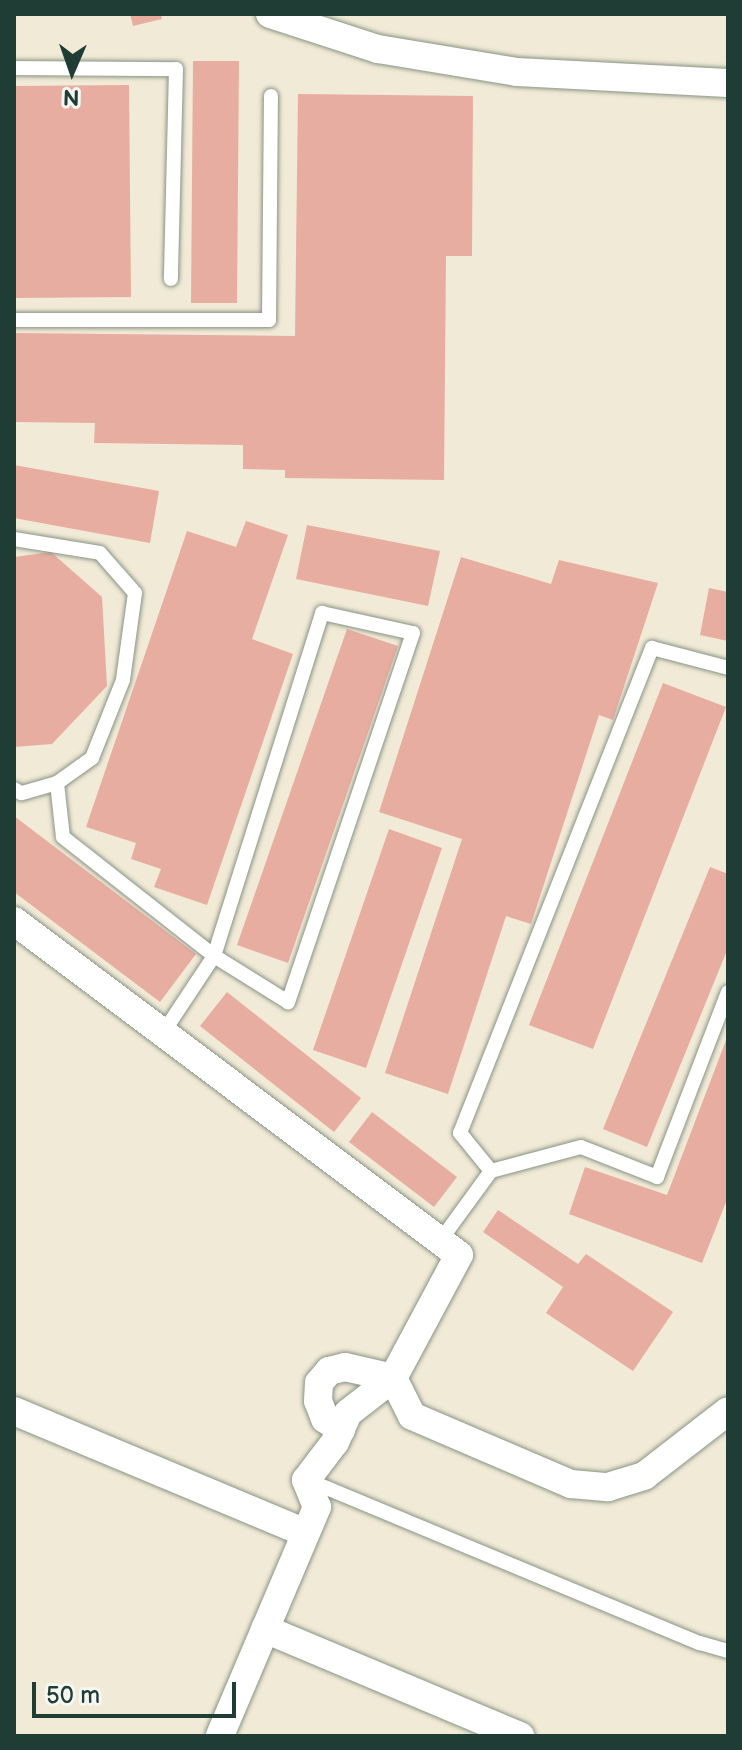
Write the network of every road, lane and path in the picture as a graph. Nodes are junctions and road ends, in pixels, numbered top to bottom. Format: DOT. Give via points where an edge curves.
graph roads {
  1 [pos="270,14"];
  2 [pos="14,68"];
  3 [pos="728,83"];
  4 [pos="271,96"];
  5 [pos="171,279"];
  6 [pos="14,320"];
  7 [pos="14,539"];
  8 [pos="728,668"];
  9 [pos="57,783"];
  10 [pos="14,789"];
  11 [pos="14,921"];
  12 [pos="214,956"];
  13 [pos="728,992"];
  14 [pos="163,1033"];
  15 [pos="491,1171"];
  16 [pos="440,1241"];
  17 [pos="393,1378"];
  18 [pos="14,1411"];
  19 [pos="728,1411"];
  20 [pos="341,1430"];
  21 [pos="306,1480"];
  22 [pos="305,1533"];
  23 [pos="265,1629"];
  24 [pos="728,1651"];
  25 [pos="514,1735"];
  26 [pos="220,1736"];
  1 -- 3 [label="street" via="378,49 517,72"];
  2 -- 5 [label="lane" via="176,69"];
  4 -- 6 [label="lane" via="269,320"];
  7 -- 9 [label="lane" via="100,553 135,593 123,680 92,758"];
  8 -- 15 [label="lane" via="652,648 460,1133"];
  9 -- 10 [label="lane" via="21,793"];
  9 -- 12 [label="lane" via="63,837"];
  11 -- 14 [label="street"];
  12 -- 12 [label="lane" via="322,613 413,633 288,1002"];
  12 -- 14 [label="lane"];
  13 -- 15 [label="lane" via="657,1177 581,1147"];
  14 -- 16 [label="street"];
  15 -- 16 [label="lane"];
  16 -- 17 [label="street" via="459,1255"];
  17 -- 19 [label="street" via="412,1416 571,1484 608,1487 644,1476"];
  17 -- 20 [label="street" via="348,1413"];
  17 -- 20 [label="street" via="345,1367 329,1371 319,1383 318,1401 325,1419"];
  18 -- 22 [label="street"];
  20 -- 21 [label="street"];
  21 -- 22 [label="street" via="317,1507"];
  21 -- 24 [label="lane"];
  22 -- 23 [label="street"];
  23 -- 25 [label="street"];
  23 -- 26 [label="street"];
}
